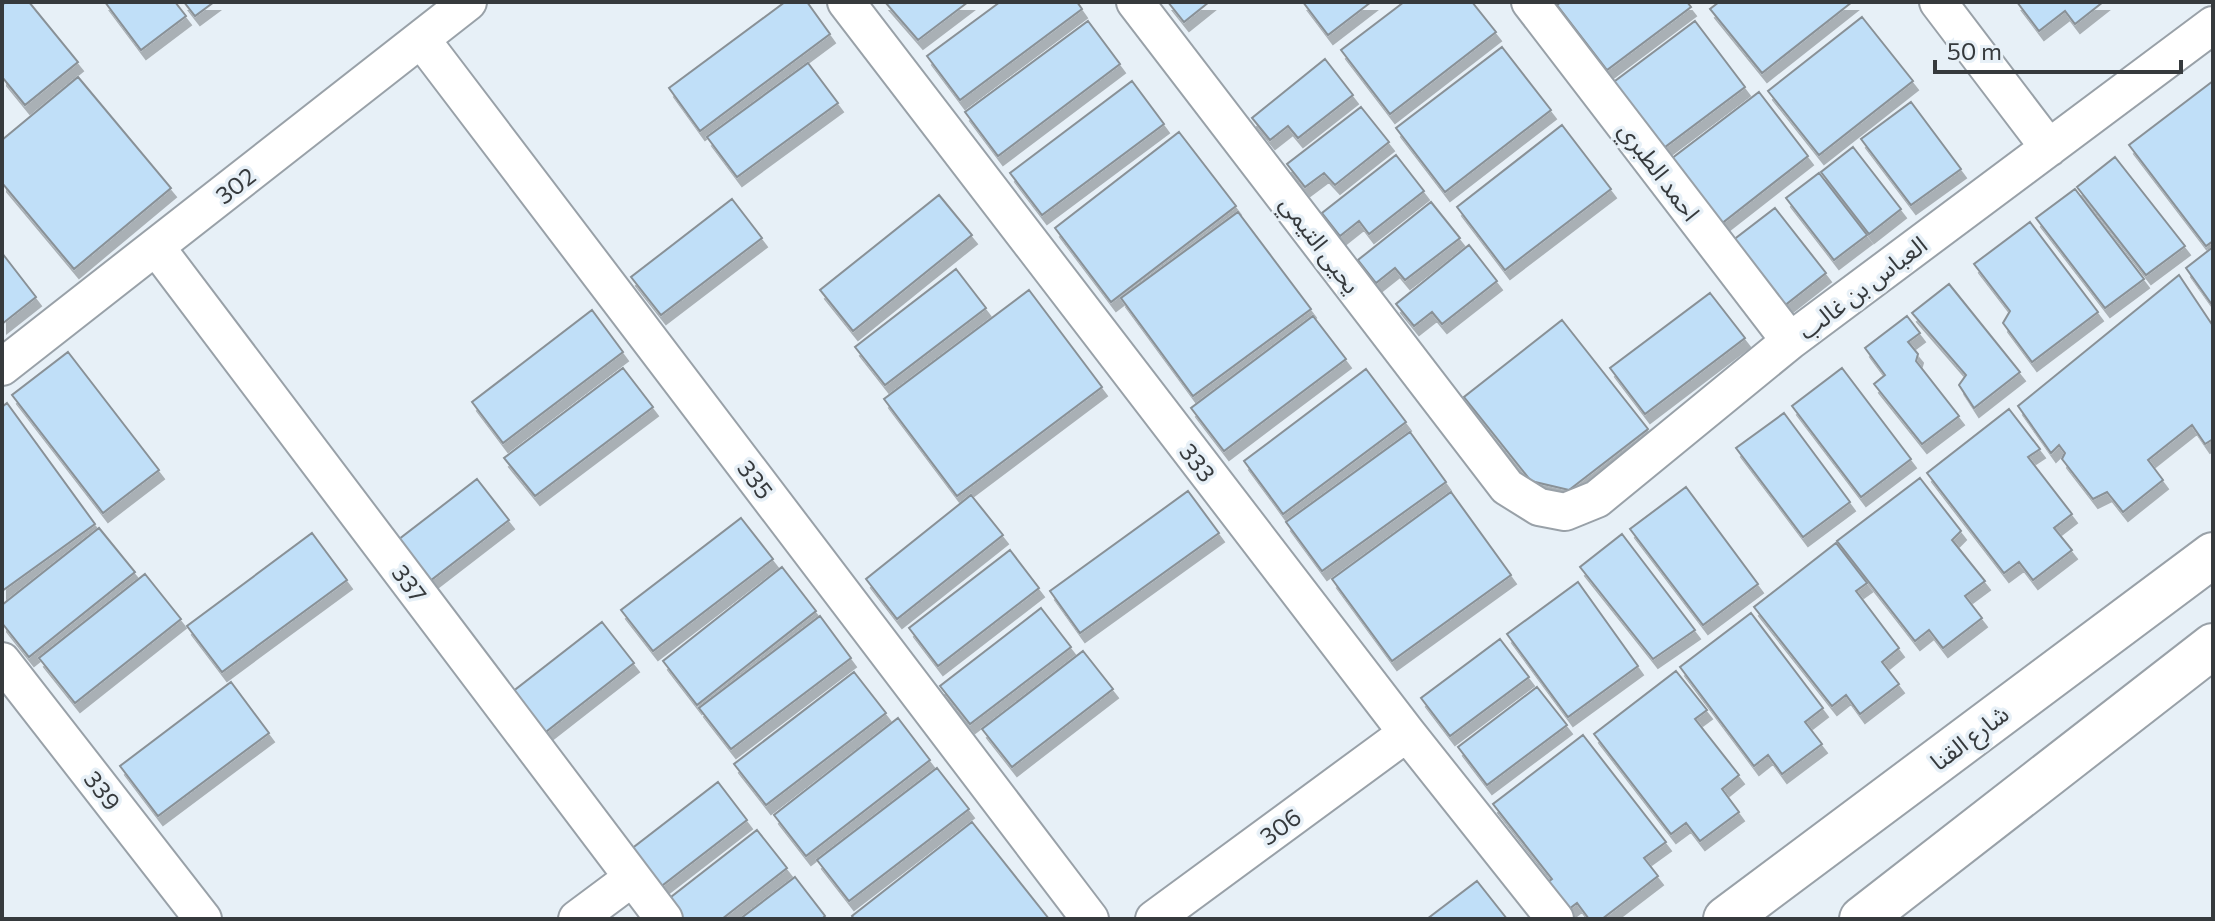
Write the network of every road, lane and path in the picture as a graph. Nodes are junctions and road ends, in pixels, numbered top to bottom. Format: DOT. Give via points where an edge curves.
graph roads {
  1 [pos="468,2"];
  2 [pos="846,2"];
  3 [pos="1135,2"];
  4 [pos="1530,2"];
  5 [pos="1938,2"];
  6 [pos="2213,25"];
  7 [pos="421,39"];
  8 [pos="2049,148"];
  9 [pos="156,247"];
  10 [pos="1790,341"];
  11 [pos="2,367"];
  12 [pos="1507,487"];
  13 [pos="2213,555"];
  14 [pos="2213,646"];
  15 [pos="2,661"];
  16 [pos="1407,733"];
  17 [pos="632,878"];
  18 [pos="203,919"];
  19 [pos="577,919"];
  20 [pos="664,919"];
  21 [pos="1090,919"];
  22 [pos="1154,919"];
  23 [pos="1555,919"];
  24 [pos="1726,919"];
  25 [pos="1862,919"];
  1 -- 7 [label="street, 302"];
  2 -- 16 [label="street, 333"];
  3 -- 12 [label="street, يحيى التيمي"];
  4 -- 10 [label="street, احمد الطبري"];
  5 -- 8 [label="street"];
  6 -- 8 [label="street, العباس بن غالب"];
  7 -- 9 [label="street, 302"];
  7 -- 21 [label="street, 335"];
  8 -- 10 [label="street, العباس بن غالب"];
  9 -- 11 [label="street, 302"];
  9 -- 17 [label="street, 337"];
  10 -- 12 [label="street, العباس بن غالب" via="1597,499 1565,512 1539,507"];
  13 -- 24 [label="street, شارع القنا"];
  14 -- 25 [label="street"];
  15 -- 18 [label="street, 339"];
  16 -- 22 [label="street, 306"];
  16 -- 23 [label="street, 333"];
  17 -- 19 [label="street"];
  17 -- 20 [label="street, 337"];
}
